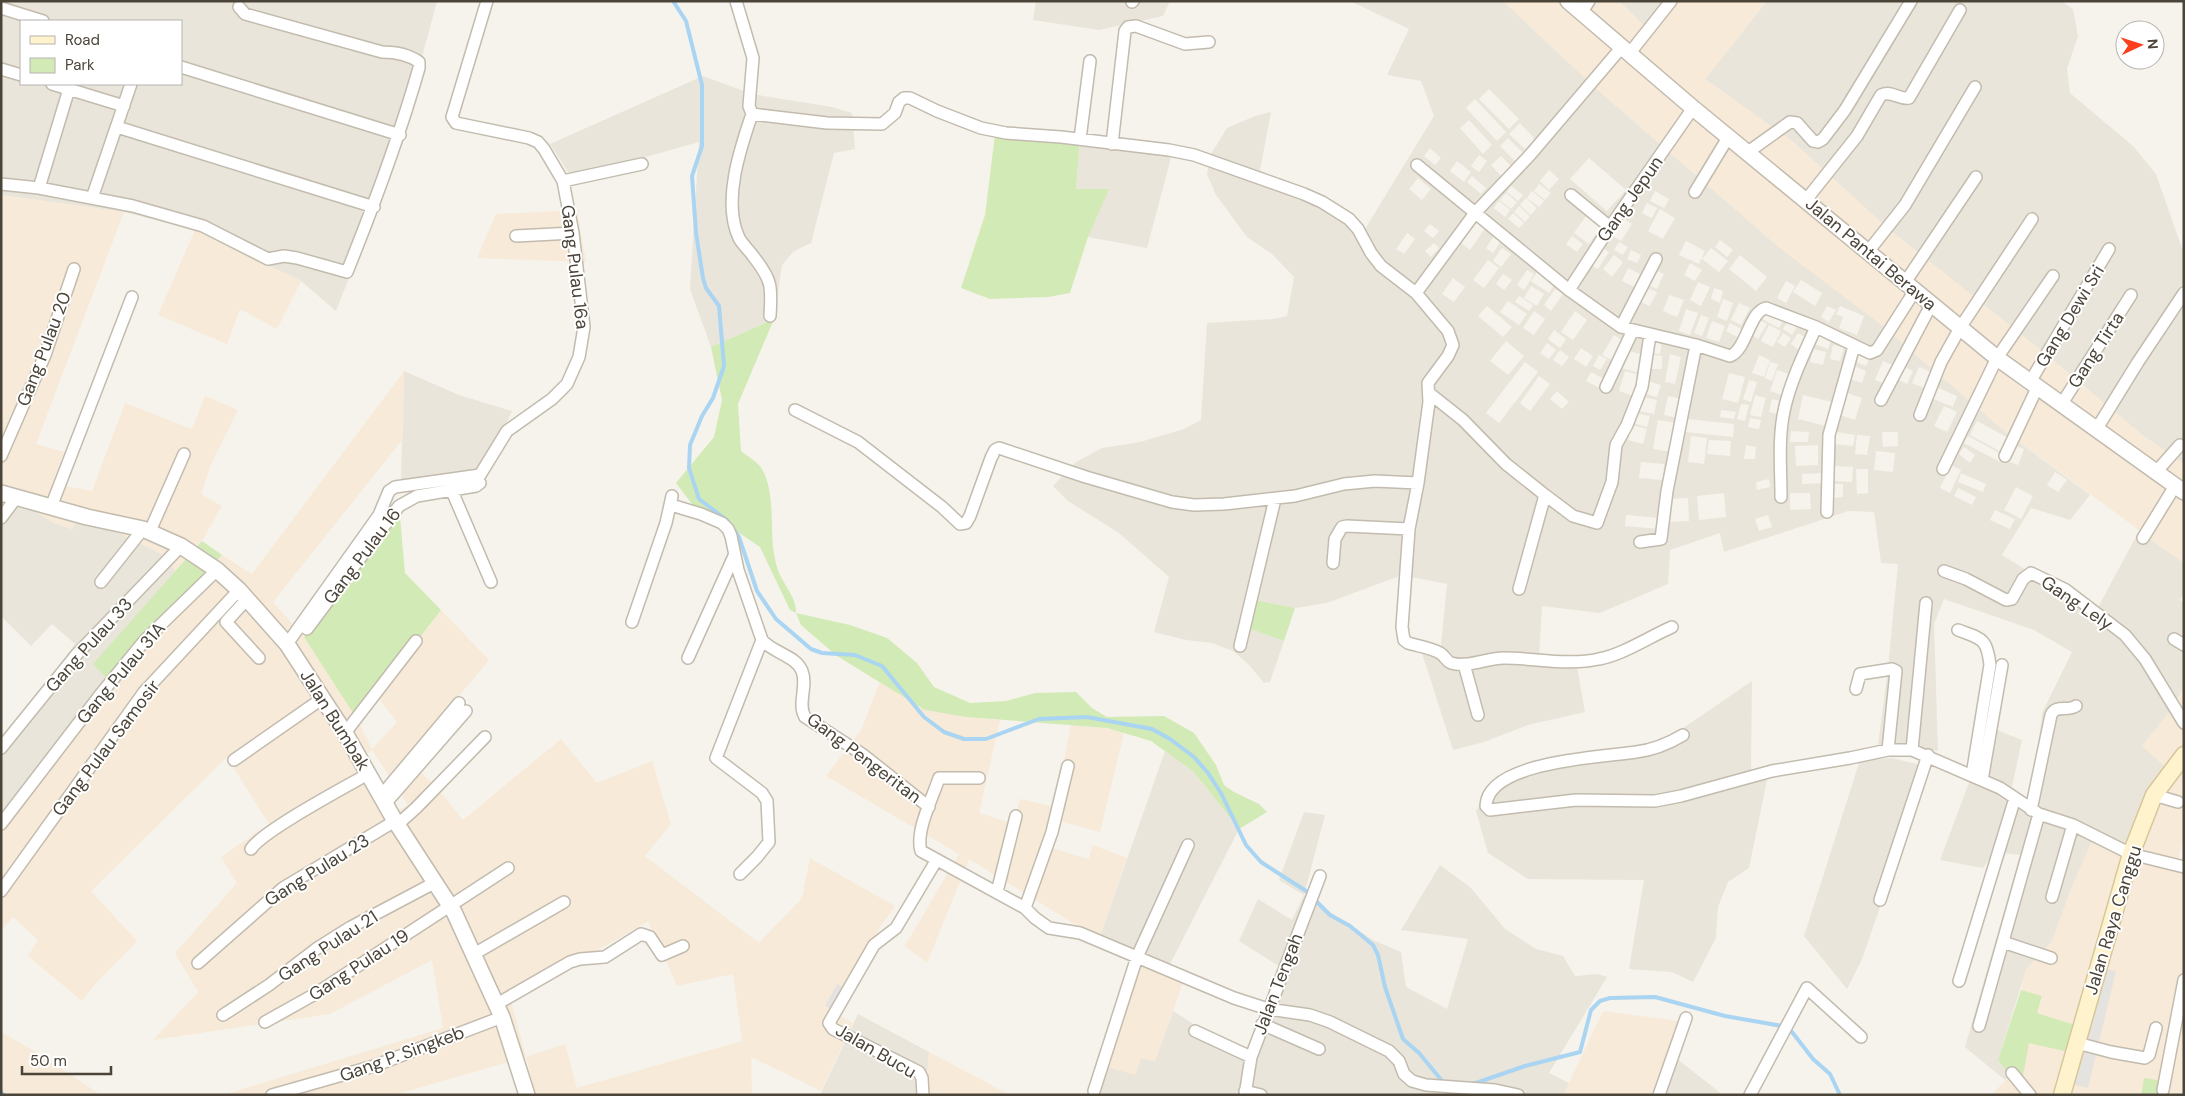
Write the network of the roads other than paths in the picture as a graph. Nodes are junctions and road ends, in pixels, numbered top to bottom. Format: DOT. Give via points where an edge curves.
graph roads {
  1 [pos="486,1"];
  2 [pos="736,1"];
  3 [pos="1568,1"];
  4 [pos="1671,1"];
  5 [pos="1911,1"];
  6 [pos="1585,7"];
  7 [pos="1,8"];
  8 [pos="239,8"];
  9 [pos="1960,10"];
  10 [pos="40,20"];
  11 [pos="1209,42"];
  12 [pos="1625,51"];
  13 [pos="1090,61"];
  14 [pos="182,67"];
  15 [pos="1,69"];
  16 [pos="20,75"];
  17 [pos="55,85"];
  18 [pos="131,85"];
  19 [pos="1975,87"];
  20 [pos="68,89"];
  21 [pos="124,106"];
  22 [pos="1693,108"];
  23 [pos="752,114"];
  24 [pos="116,127"];
  25 [pos="400,136"];
  26 [pos="1729,136"];
  27 [pos="1080,139"];
  28 [pos="1112,144"];
  29 [pos="1748,152"];
  30 [pos="642,164"];
  31 [pos="1417,165"];
  32 [pos="1976,177"];
  33 [pos="562,181"];
  34 [pos="1,184"];
  35 [pos="39,188"];
  36 [pos="1695,192"];
  37 [pos="1571,195"];
  38 [pos="92,198"];
  39 [pos="1806,200"];
  40 [pos="374,206"];
  41 [pos="1475,213"];
  42 [pos="2032,219"];
  43 [pos="1610,227"];
  44 [pos="573,233"];
  45 [pos="516,236"];
  46 [pos="2109,249"];
  47 [pos="1868,253"];
  48 [pos="1656,259"];
  49 [pos="74,269"];
  50 [pos="2053,276"];
  51 [pos="1909,288"];
  52 [pos="1569,290"];
  53 [pos="1416,293"];
  54 [pos="2184,293"];
  55 [pos="2131,295"];
  56 [pos="132,297"];
  57 [pos="1931,305"];
  58 [pos="770,316"];
  59 [pos="1816,327"];
  60 [pos="1621,328"];
  61 [pos="1960,328"];
  62 [pos="1633,330"];
  63 [pos="1650,335"];
  64 [pos="1696,345"];
  65 [pos="1854,346"];
  66 [pos="1997,358"];
  67 [pos="2034,385"];
  68 [pos="1606,387"];
  69 [pos="1429,393"];
  70 [pos="1881,400"];
  71 [pos="2061,405"];
  72 [pos="795,410"];
  73 [pos="1920,415"];
  74 [pos="2096,430"];
  75 [pos="2180,445"];
  76 [pos="184,454"];
  77 [pos="1,456"];
  78 [pos="2005,456"];
  79 [pos="1943,469"];
  80 [pos="2156,472"];
  81 [pos="480,483"];
  82 [pos="1418,483"];
  83 [pos="2179,489"];
  84 [pos="452,490"];
  85 [pos="1,493"];
  86 [pos="1545,496"];
  87 [pos="1781,497"];
  88 [pos="16,498"];
  89 [pos="1275,499"];
  90 [pos="50,507"];
  91 [pos="1828,512"];
  92 [pos="1,518"];
  93 [pos="1409,529"];
  94 [pos="147,530"];
  95 [pos="2143,538"];
  96 [pos="1640,542"];
  97 [pos="181,546"];
  98 [pos="734,556"];
  99 [pos="1333,562"];
  100 [pos="217,570"];
  101 [pos="1944,571"];
  102 [pos="101,582"];
  103 [pos="491,582"];
  104 [pos="1519,589"];
  105 [pos="243,594"];
  106 [pos="1926,603"];
  107 [pos="632,622"];
  108 [pos="1672,627"];
  109 [pos="1958,630"];
  110 [pos="762,640"];
  111 [pos="416,641"];
  112 [pos="1240,646"];
  113 [pos="289,647"];
  114 [pos="259,658"];
  115 [pos="688,658"];
  116 [pos="1464,664"];
  117 [pos="2002,665"];
  118 [pos="1856,689"];
  119 [pos="323,698"];
  120 [pos="2076,706"];
  121 [pos="462,707"];
  122 [pos="1478,716"];
  123 [pos="2184,723"];
  124 [pos="346,733"];
  125 [pos="1682,735"];
  126 [pos="485,737"];
  127 [pos="1,748"];
  128 [pos="1888,750"];
  129 [pos="1912,750"];
  130 [pos="1928,755"];
  131 [pos="2184,755"];
  132 [pos="234,760"];
  133 [pos="1068,766"];
  134 [pos="368,774"];
  135 [pos="978,778"];
  136 [pos="1977,778"];
  137 [pos="2154,795"];
  138 [pos="2015,798"];
  139 [pos="382,800"];
  140 [pos="2178,802"];
  141 [pos="928,807"];
  142 [pos="2035,812"];
  143 [pos="1016,816"];
  144 [pos="396,823"];
  145 [pos="1,824"];
  146 [pos="2073,825"];
  147 [pos="1188,845"];
  148 [pos="251,849"];
  149 [pos="2131,854"];
  150 [pos="936,861"];
  151 [pos="2184,867"];
  152 [pos="508,868"];
  153 [pos="740,874"];
  154 [pos="1320,876"];
  155 [pos="436,882"];
  156 [pos="1,891"];
  157 [pos="997,892"];
  158 [pos="2052,897"];
  159 [pos="1880,900"];
  160 [pos="564,902"];
  161 [pos="451,906"];
  162 [pos="1025,908"];
  163 [pos="2003,942"];
  164 [pos="683,946"];
  165 [pos="474,954"];
  166 [pos="1137,957"];
  167 [pos="2051,958"];
  168 [pos="198,963"];
  169 [pos="2184,980"];
  170 [pos="1959,981"];
  171 [pos="1268,1009"];
  172 [pos="500,1011"];
  173 [pos="224,1016"];
  174 [pos="1686,1018"];
  175 [pos="265,1022"];
  176 [pos="1262,1024"];
  177 [pos="1979,1026"];
  178 [pos="2156,1028"];
  179 [pos="1195,1032"];
  180 [pos="1861,1037"];
  181 [pos="2076,1043"];
  182 [pos="1319,1049"];
  183 [pos="1251,1057"];
  184 [pos="2012,1073"];
  185 [pos="2163,1090"];
  186 [pos="1094,1091"];
  187 [pos="1245,1093"];
  188 [pos="272,1095"];
  189 [pos="527,1095"];
  190 [pos="923,1095"];
  191 [pos="1260,1095"];
  192 [pos="1518,1095"];
  193 [pos="1659,1095"];
  194 [pos="1750,1095"];
  195 [pos="2030,1095"];
  196 [pos="2062,1095"];
  1 -- 33 [label="street" via="453,120 538,142"];
  2 -- 23 [label="street" via="753,58 749,106"];
  3 -- 6 [label="street, Jalan Pantai Berawa"];
  4 -- 12 [label="street"];
  5 -- 29 [label="street" via="1845,110 1823,140 1813,141 1797,123 1790,122"];
  6 -- 12 [label="street, Jalan Pantai Berawa"];
  7 -- 10 [label="street"];
  8 -- 25 [label="street" via="245,14 382,52 412,57 419,62"];
  9 -- 39 [label="street" via="1909,98 1890,93 1881,95 1857,136"];
  11 -- 28 [label="street" via="1186,44 1136,26 1128,27"];
  12 -- 22 [label="street, Jalan Pantai Berawa"];
  12 -- 41 [label="street"];
  13 -- 27 [label="street"];
  14 -- 25 [label="street"];
  15 -- 16 [label="street"];
  17 -- 20 [label="street"];
  18 -- 21 [label="street"];
  19 -- 47 [label="street" via="1905,205"];
  20 -- 21 [label="street"];
  20 -- 35 [label="street"];
  21 -- 24 [label="street"];
  22 -- 26 [label="street, Jalan Pantai Berawa"];
  22 -- 43 [label="street, Gang Jepun"];
  23 -- 27 [label="street" via="827,123 882,124 895,113 899,102 910,98 981,128"];
  23 -- 58 [label="street" via="732,188 735,224 739,239 763,268 771,285"];
  24 -- 38 [label="street"];
  24 -- 40 [label="street"];
  25 -- 40 [label="street"];
  26 -- 29 [label="street, Jalan Pantai Berawa"];
  26 -- 36 [label="street"];
  27 -- 28 [label="street"];
  28 -- 53 [label="street" via="1194,155 1322,202 1349,219 1381,266"];
  29 -- 39 [label="street, Jalan Pantai Berawa"];
  30 -- 33 [label="street, Gang Pulau 16a"];
  31 -- 41 [label="street"];
  32 -- 51 [label="street"];
  33 -- 44 [label="street, Gang Pulau 16a"];
  34 -- 35 [label="street"];
  35 -- 38 [label="street"];
  37 -- 43 [label="street"];
  38 -- 40 [label="street" via="134,206 203,226 268,259 297,258 346,272"];
  39 -- 47 [label="street, Jalan Pantai Berawa"];
  41 -- 52 [label="street"];
  41 -- 53 [label="street"];
  42 -- 61 [label="street"];
  43 -- 52 [label="street, Gang Jepun"];
  44 -- 45 [label="street"];
  44 -- 113 [label="street, Gang Pulau 16a" via="584,336 567,384 508,431 480,474 395,487 389,491 378,515"];
  46 -- 67 [label="street, Gang Dewi Sri"];
  47 -- 51 [label="street, Jalan Pantai Berawa"];
  48 -- 60 [label="street"];
  49 -- 77 [label="street, Gang Pulau 20" via="45,356"];
  50 -- 66 [label="street"];
  51 -- 57 [label="street, Jalan Pantai Berawa"];
  51 -- 65 [label="street" via="1877,350 1870,353"];
  52 -- 60 [label="street"];
  53 -- 69 [label="street" via="1448,332 1453,345 1430,378"];
  54 -- 74 [label="street"];
  55 -- 71 [label="street, Gang Tirta"];
  56 -- 90 [label="street"];
  57 -- 61 [label="street, Jalan Pantai Berawa"];
  57 -- 70 [label="street"];
  59 -- 64 [label="street" via="1770,309 1762,309 1734,354 1725,355"];
  59 -- 65 [label="street"];
  59 -- 87 [label="street" via="1798,366 1784,411"];
  60 -- 62 [label="street"];
  61 -- 66 [label="street, Jalan Pantai Berawa"];
  61 -- 73 [label="street" via="1938,368"];
  62 -- 63 [label="street"];
  62 -- 68 [label="street"];
  63 -- 64 [label="street"];
  63 -- 86 [label="street" via="1642,387 1616,445 1612,482 1599,520 1594,524 1573,516"];
  64 -- 96 [label="street" via="1667,491 1661,539"];
  65 -- 91 [label="street" via="1829,435"];
  66 -- 67 [label="street, Jalan Pantai Berawa"];
  66 -- 79 [label="street"];
  67 -- 71 [label="street, Jalan Pantai Berawa"];
  67 -- 78 [label="street, Gang Dewi Sri"];
  69 -- 82 [label="street"];
  69 -- 86 [label="street"];
  71 -- 74 [label="street, Jalan Pantai Berawa"];
  72 -- 89 [label="street" via="858,442 960,524 966,523 970,516 991,458 999,448 1172,502 1194,505"];
  74 -- 80 [label="street, Jalan Pantai Berawa"];
  75 -- 80 [label="street"];
  76 -- 94 [label="street"];
  80 -- 83 [label="street, Jalan Pantai Berawa"];
  81 -- 84 [label="street, Gang Pulau 16"];
  82 -- 89 [label="street" via="1374,481 1344,484"];
  82 -- 93 [label="street"];
  83 -- 95 [label="street"];
  84 -- 103 [label="street"];
  84 -- 113 [label="street, Gang Pulau 16" via="417,496 399,506"];
  85 -- 88 [label="street, Jalan Bumbak"];
  86 -- 104 [label="street"];
  88 -- 90 [label="street, Jalan Bumbak"];
  88 -- 92 [label="street"];
  89 -- 112 [label="street"];
  90 -- 94 [label="street, Jalan Bumbak"];
  93 -- 99 [label="street" via="1342,527 1335,539"];
  93 -- 116 [label="street" via="1402,626 1404,640 1440,653 1450,662"];
  94 -- 97 [label="street, Jalan Bumbak"];
  94 -- 102 [label="street"];
  97 -- 100 [label="street, Jalan Bumbak"];
  97 -- 127 [label="street, Gang Pulau 33" via="77,654"];
  98 -- 107 [label="street" via="731,536 722,523 671,501"];
  98 -- 110 [label="street"];
  98 -- 115 [label="street"];
  100 -- 105 [label="street, Jalan Bumbak"];
  100 -- 145 [label="street, Gang Pulau 31A" via="145,640"];
  101 -- 123 [label="street, Gang Lely" via="2006,600 2012,599 2023,579 2031,573 2066,590 2124,635 2145,659"];
  105 -- 113 [label="street, Jalan Bumbak"];
  105 -- 114 [label="street" via="226,622"];
  105 -- 156 [label="street, Gang Pulau Samosir" via="144,692"];
  106 -- 129 [label="street"];
  108 -- 116 [label="street" via="1620,653 1598,660 1568,662 1505,658"];
  109 -- 136 [label="street" via="1982,639 1988,647 1990,665"];
  110 -- 141 [label="street, Gang Pengeritan" via="802,670 805,717 862,754"];
  110 -- 153 [label="street" via="716,758 762,793 767,801 769,842"];
  111 -- 124 [label="street"];
  113 -- 119 [label="street, Jalan Bumbak"];
  116 -- 122 [label="street"];
  117 -- 136 [label="street"];
  118 -- 128 [label="street" via="1860,674 1892,668 1896,672"];
  119 -- 124 [label="street, Jalan Bumbak"];
  119 -- 132 [label="street"];
  120 -- 142 [label="street" via="2069,710 2057,708 2051,715"];
  121 -- 139 [label="street"];
  124 -- 134 [label="street, Jalan Bumbak"];
  125 -- 128 [label="street" via="1662,746 1637,752 1536,766 1497,785 1486,806 1490,810 1576,800 1655,801 1772,771"];
  126 -- 144 [label="street, Gang Pulau 23" via="428,796"];
  128 -- 129 [label="street"];
  129 -- 130 [label="street"];
  130 -- 136 [label="street"];
  130 -- 159 [label="street"];
  131 -- 137 [label="main road, Jalan Raya Canggu"];
  133 -- 162 [label="street" via="1052,832"];
  134 -- 139 [label="street, Jalan Bumbak"];
  134 -- 148 [label="street" via="282,824"];
  135 -- 141 [label="street, Gang Pengeritan" via="940,777"];
  136 -- 138 [label="street"];
  137 -- 140 [label="street"];
  137 -- 149 [label="main road, Jalan Raya Canggu"];
  138 -- 142 [label="street"];
  138 -- 170 [label="street"];
  139 -- 144 [label="street, Jalan Bumbak"];
  141 -- 150 [label="street, Gang Pengeritan" via="920,847"];
  142 -- 146 [label="street"];
  142 -- 163 [label="street"];
  143 -- 157 [label="street"];
  144 -- 155 [label="street, Jalan Bumbak"];
  144 -- 168 [label="street, Gang Pulau 23" via="283,888"];
  146 -- 149 [label="street"];
  146 -- 158 [label="street"];
  147 -- 166 [label="street"];
  149 -- 151 [label="street"];
  149 -- 181 [label="main road, Jalan Raya Canggu"];
  150 -- 157 [label="street, Gang Pengeritan"];
  150 -- 190 [label="street, Jalan Bucu" via="896,928 874,945 829,1024 833,1029 919,1072"];
  152 -- 161 [label="street, Gang Pulau 19"];
  154 -- 171 [label="street, Jalan Tengah"];
  155 -- 161 [label="street, Jalan Bumbak"];
  155 -- 173 [label="street, Gang Pulau 21" via="316,949"];
  157 -- 162 [label="street, Gang Pengeritan"];
  160 -- 165 [label="street"];
  161 -- 165 [label="street, Jalan Bumbak"];
  161 -- 175 [label="street, Gang Pulau 19"];
  162 -- 166 [label="street, Gang Pengeritan" via="1049,928 1080,933"];
  163 -- 167 [label="street"];
  163 -- 177 [label="street"];
  164 -- 172 [label="street, Gang P. Singkeb" via="662,956 650,937 641,934 604,957 570,962"];
  165 -- 172 [label="street, Jalan Bumbak"];
  166 -- 171 [label="street, Gang Pengeritan"];
  166 -- 186 [label="street"];
  169 -- 185 [label="street"];
  171 -- 176 [label="street, Jalan Tengah"];
  171 -- 192 [label="street, Gang Pengeritan" via="1310,1015 1389,1051 1412,1081"];
  172 -- 188 [label="street, Gang P. Singkeb" via="374,1066"];
  172 -- 189 [label="street, Jalan Bumbak"];
  174 -- 193 [label="street"];
  176 -- 182 [label="street"];
  176 -- 183 [label="street, Jalan Tengah"];
  178 -- 181 [label="street" via="2145,1058"];
  179 -- 183 [label="street"];
  180 -- 194 [label="street" via="1807,988"];
  181 -- 196 [label="main road, Jalan Raya Canggu"];
  183 -- 187 [label="street, Jalan Tengah"];
  184 -- 195 [label="street"];
  187 -- 191 [label="street"];
}
